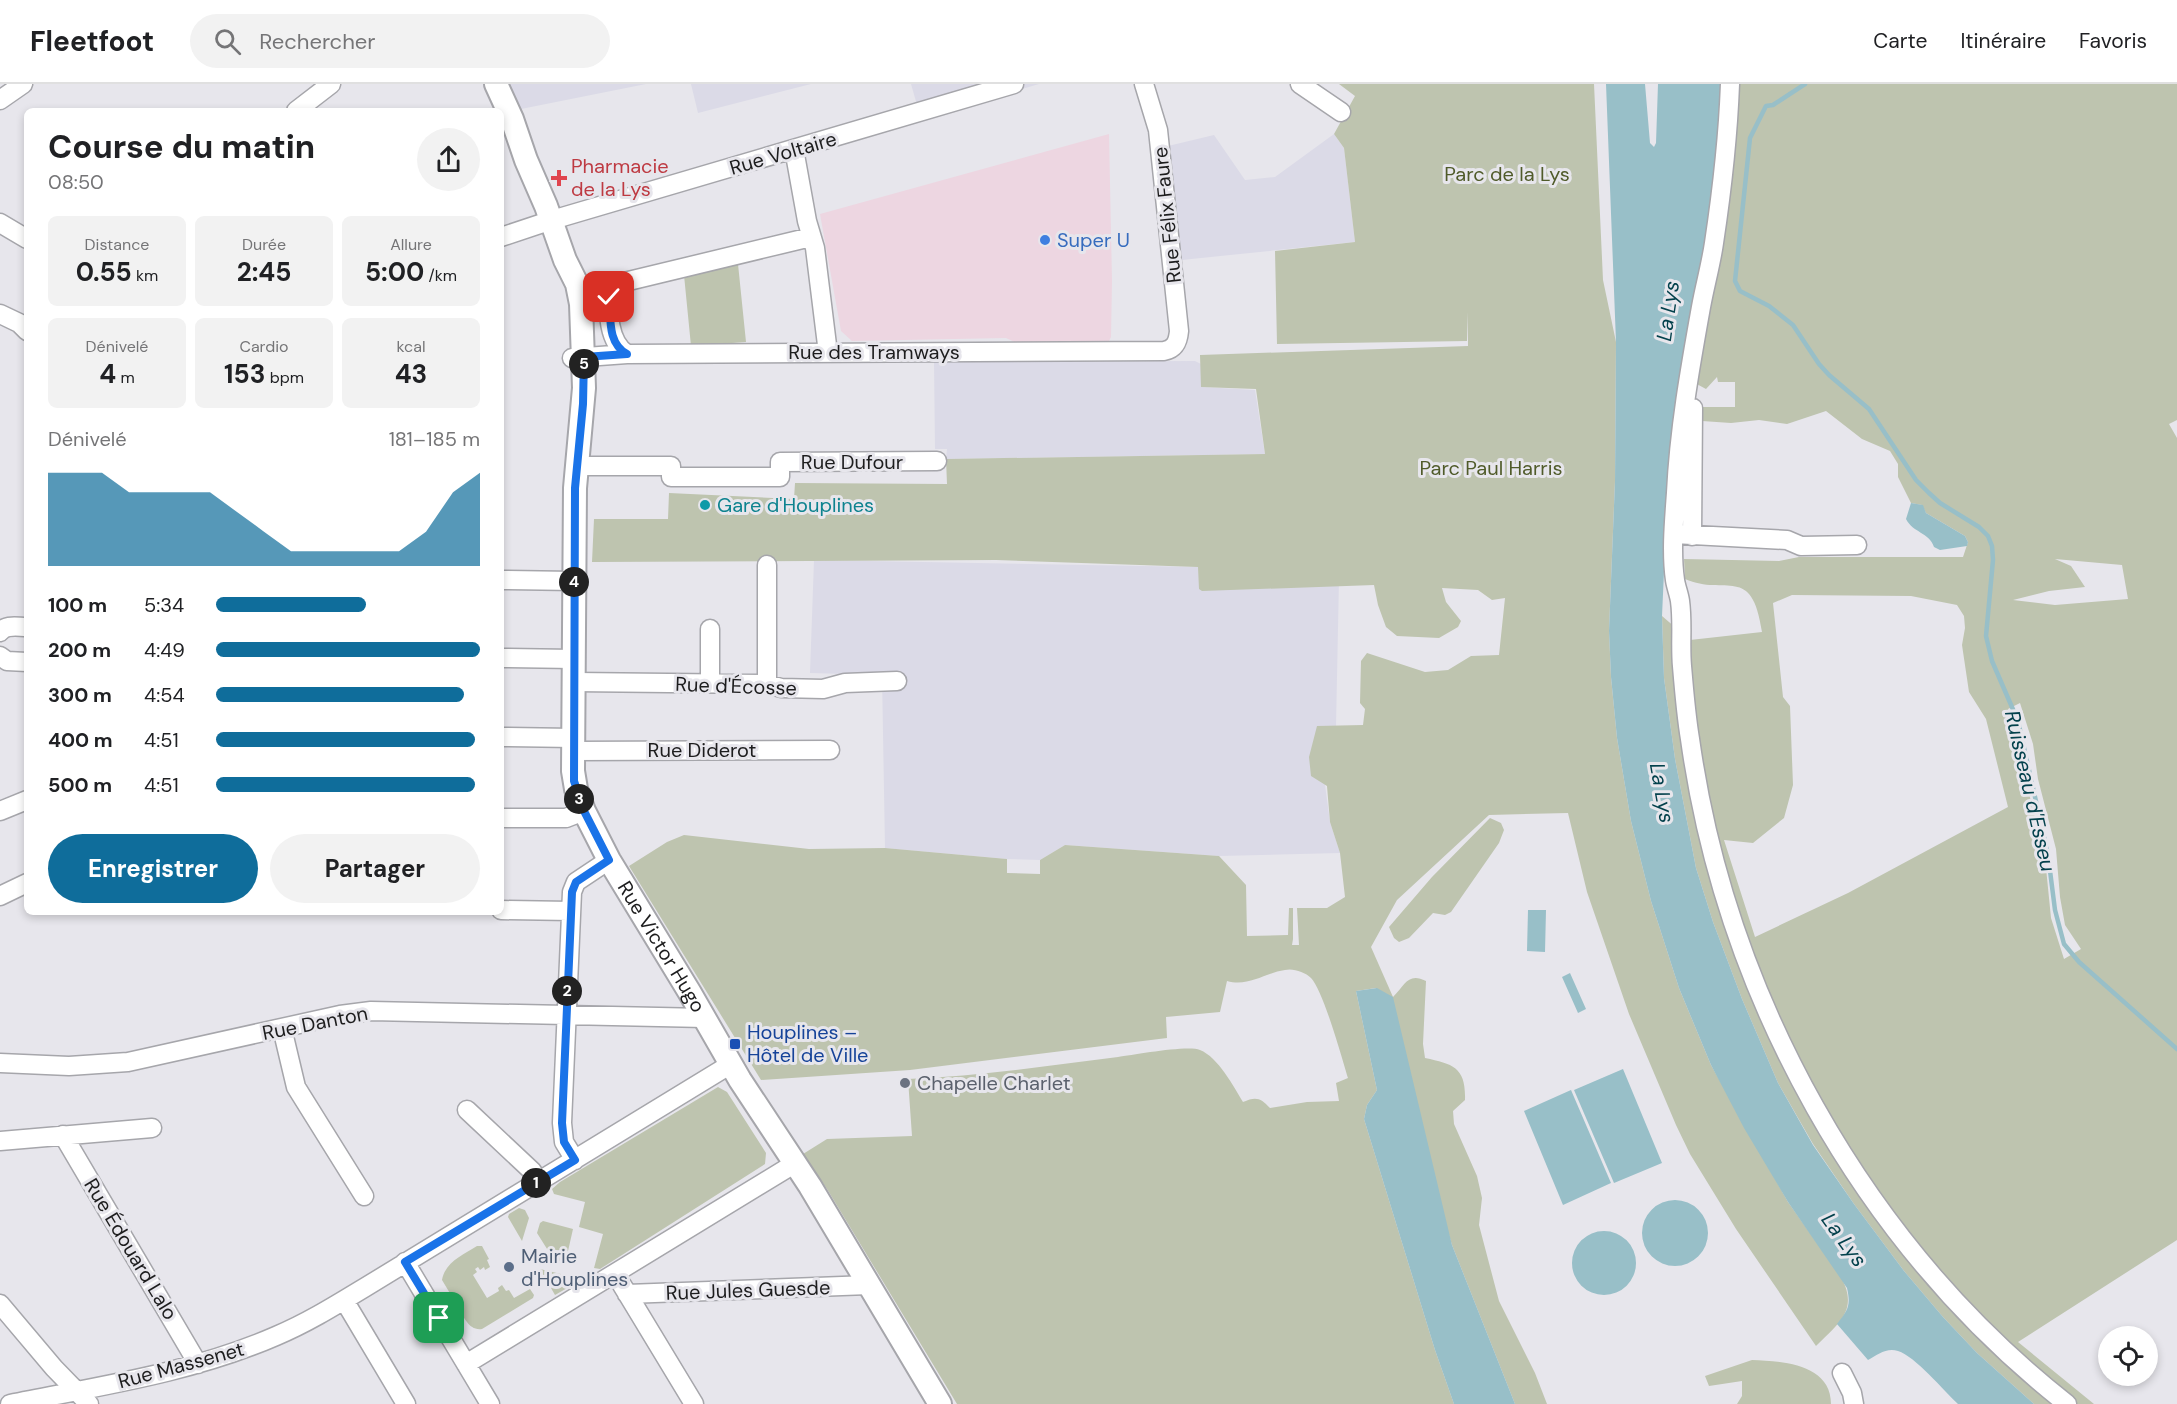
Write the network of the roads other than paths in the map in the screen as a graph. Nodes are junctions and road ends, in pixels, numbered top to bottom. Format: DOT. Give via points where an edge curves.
graph roads {
  1 [pos="23,84"];
  2 [pos="331,84"];
  3 [pos="496,84"];
  4 [pos="1014,84"];
  5 [pos="1144,84"];
  6 [pos="1300,84"];
  7 [pos="1730,84"];
  8 [pos="0,100"];
  9 [pos="300,108"];
  10 [pos="1341,112"];
  11 [pos="794,149"];
  12 [pos="0,223"];
  13 [pos="555,230"];
  14 [pos="24,237"];
  15 [pos="504,237"];
  16 [pos="811,237"];
  17 [pos="0,314"];
  18 [pos="24,324"];
  19 [pos="1175,346"];
  20 [pos="828,353"];
  21 [pos="627,354"];
  22 [pos="578,357"];
  23 [pos="937,461"];
  24 [pos="577,466"];
  25 [pos="1683,535"];
  26 [pos="1857,545"];
  27 [pos="767,565"];
  28 [pos="504,580"];
  29 [pos="574,581"];
  30 [pos="24,627"];
  31 [pos="710,629"];
  32 [pos="0,632"];
  33 [pos="0,656"];
  34 [pos="504,658"];
  35 [pos="574,659"];
  36 [pos="24,662"];
  37 [pos="897,681"];
  38 [pos="574,682"];
  39 [pos="710,683"];
  40 [pos="767,684"];
  41 [pos="504,737"];
  42 [pos="574,744"];
  43 [pos="830,750"];
  44 [pos="24,801"];
  45 [pos="0,811"];
  46 [pos="584,811"];
  47 [pos="504,818"];
  48 [pos="609,860"];
  49 [pos="24,884"];
  50 [pos="0,896"];
  51 [pos="504,910"];
  52 [pos="571,911"];
  53 [pos="566,1015"];
  54 [pos="705,1018"];
  55 [pos="282,1028"];
  56 [pos="0,1063"];
  57 [pos="731,1064"];
  58 [pos="467,1110"];
  59 [pos="152,1128"];
  60 [pos="63,1135"];
  61 [pos="0,1140"];
  62 [pos="575,1160"];
  63 [pos="794,1164"];
  64 [pos="539,1182"];
  65 [pos="364,1196"];
  66 [pos="405,1262"];
  67 [pos="614,1273"];
  68 [pos="869,1285"];
  69 [pos="627,1294"];
  70 [pos="344,1300"];
  71 [pos="0,1304"];
  72 [pos="198,1364"];
  73 [pos="466,1364"];
  74 [pos="1842,1373"];
  75 [pos="75,1390"];
  76 [pos="10,1404"];
  77 [pos="89,1404"];
  78 [pos="406,1404"];
  79 [pos="490,1404"];
  80 [pos="694,1404"];
  81 [pos="940,1404"];
  82 [pos="1854,1404"];
  83 [pos="2067,1404"];
  1 -- 8 [label="street"];
  2 -- 9 [label="street"];
  3 -- 13 [label="main road, Rue Victor Hugo"];
  4 -- 11 [label="street, Rue Voltaire"];
  5 -- 19 [label="street, Rue Félix Faure" via="1162,158 1179,331"];
  6 -- 10 [label="street"];
  7 -- 25 [label="street" via="1714,245 1688,384 1693,399"];
  11 -- 13 [label="street, Rue Voltaire"];
  11 -- 16 [label="street"];
  12 -- 14 [label="street"];
  13 -- 15 [label="street, Rue Voltaire"];
  13 -- 22 [label="main road, Rue Victor Hugo"];
  16 -- 20 [label="street"];
  16 -- 21 [label="street" via="616,284 609,291 612,334 617,347"];
  17 -- 18 [label="street"];
  19 -- 20 [label="street, Rue des Tramways" via="1164,351"];
  20 -- 21 [label="street, Rue des Tramways"];
  21 -- 22 [label="street, Rue des Tramways"];
  22 -- 24 [label="main road, Rue Victor Hugo" via="572,394 579,434"];
  23 -- 24 [label="street, Rue Dufour" via="780,462 780,477 671,477 671,466"];
  24 -- 29 [label="main road, Rue Victor Hugo"];
  25 -- 26 [label="street" via="1787,540 1801,546"];
  25 -- 83 [label="street" via="1675,582 1680,600 1690,740 1700,794 1725,898 1775,1029 1836,1144 1882,1214 1985,1331"];
  27 -- 40 [label="street"];
  28 -- 29 [label="street"];
  29 -- 35 [label="main road, Rue Victor Hugo"];
  30 -- 32 [label="street" via="4,628"];
  31 -- 39 [label="street"];
  33 -- 36 [label="street" via="7,662"];
  34 -- 35 [label="street"];
  35 -- 38 [label="main road, Rue Victor Hugo"];
  37 -- 40 [label="street, Rue d'Écosse" via="845,682 822,689"];
  38 -- 39 [label="street, Rue d'Écosse"];
  38 -- 42 [label="main road, Rue Victor Hugo"];
  39 -- 40 [label="street, Rue d'Écosse"];
  41 -- 42 [label="street, Rue Diderot"];
  42 -- 43 [label="street, Rue Diderot"];
  42 -- 46 [label="main road, Rue Victor Hugo" via="574,781"];
  44 -- 45 [label="street"];
  46 -- 47 [label="street" via="566,818"];
  46 -- 48 [label="main road, Rue Victor Hugo"];
  48 -- 52 [label="street" via="576,882"];
  48 -- 54 [label="main road, Rue Victor Hugo"];
  49 -- 50 [label="street"];
  51 -- 52 [label="street"];
  52 -- 53 [label="street"];
  53 -- 54 [label="street, Rue Danton"];
  53 -- 55 [label="street, Rue Danton" via="371,1011"];
  53 -- 62 [label="street" via="562,1134"];
  54 -- 57 [label="main road, Rue Victor Hugo"];
  55 -- 56 [label="street, Rue Danton" via="128,1062 69,1066"];
  55 -- 65 [label="street" via="296,1087"];
  57 -- 62 [label="street, Rue Massenet"];
  57 -- 63 [label="main road, Rue Victor Hugo"];
  58 -- 64 [label="street"];
  59 -- 60 [label="street"];
  60 -- 61 [label="street"];
  60 -- 72 [label="street, Rue Édouard Lalo"];
  62 -- 64 [label="street, Rue Massenet"];
  63 -- 67 [label="street"];
  63 -- 68 [label="main road, Rue Victor Hugo"];
  64 -- 66 [label="street, Rue Massenet"];
  66 -- 70 [label="street, Rue Massenet"];
  66 -- 73 [label="street"];
  67 -- 69 [label="street"];
  67 -- 73 [label="street"];
  68 -- 69 [label="street, Rue Jules Guesde"];
  68 -- 81 [label="main road, Rue Victor Hugo"];
  69 -- 80 [label="street"];
  70 -- 72 [label="street, Rue Massenet" via="276,1336"];
  70 -- 78 [label="street"];
  71 -- 75 [label="street"];
  72 -- 75 [label="street, Rue Massenet"];
  73 -- 79 [label="street"];
  74 -- 82 [label="street"];
  75 -- 76 [label="street, Rue Massenet"];
  75 -- 77 [label="street"];
}
